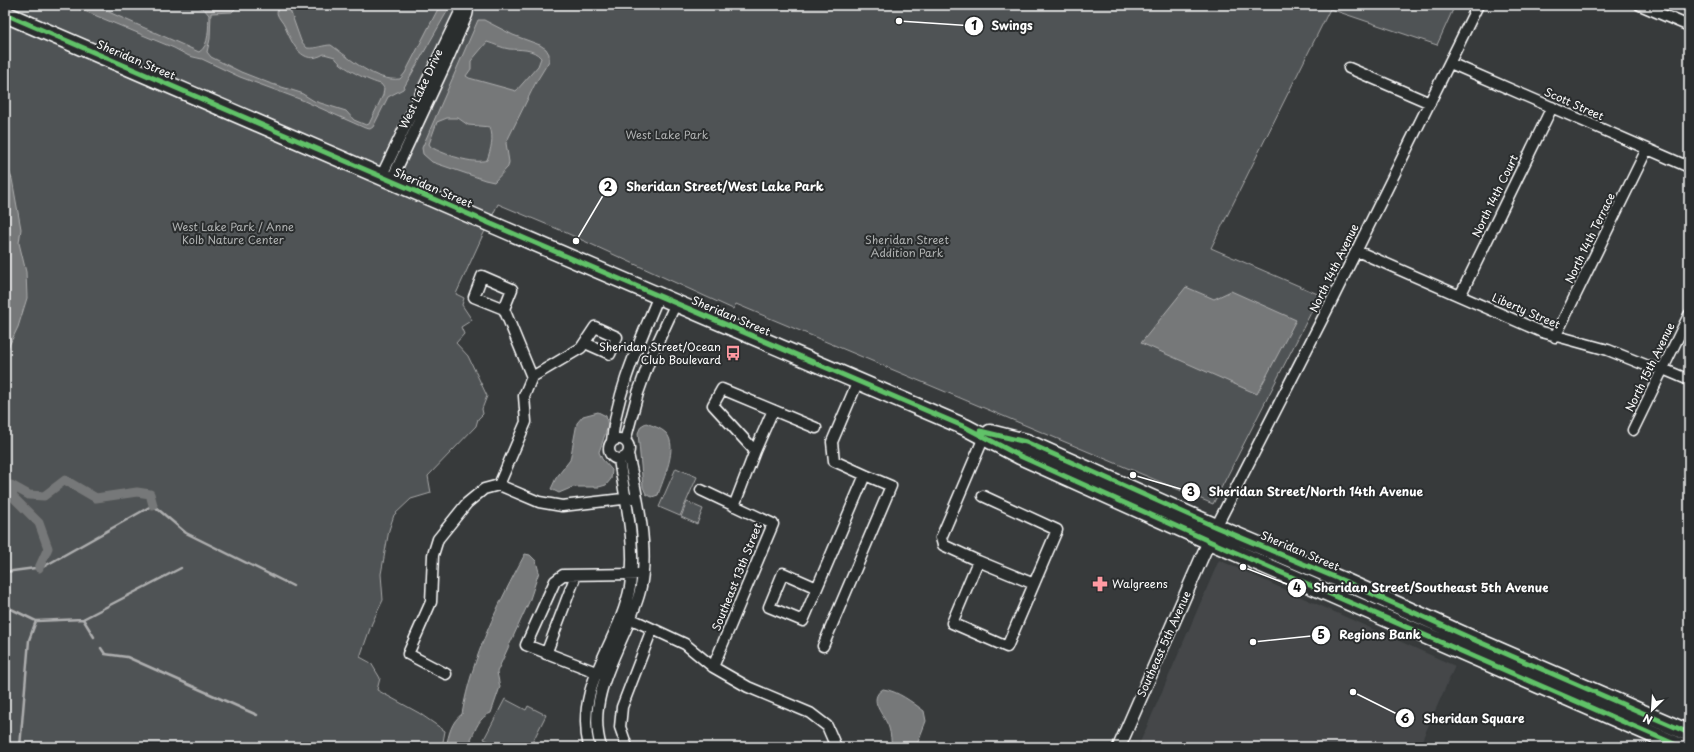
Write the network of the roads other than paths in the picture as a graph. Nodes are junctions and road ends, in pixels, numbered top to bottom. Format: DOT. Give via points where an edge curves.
graph roads {
  1 [pos="467,5"];
  2 [pos="1478,5"];
  3 [pos="1640,5"];
  4 [pos="5,14"];
  5 [pos="1689,26"];
  6 [pos="1450,63"];
  7 [pos="1349,68"];
  8 [pos="1430,102"];
  9 [pos="1552,107"];
  10 [pos="1647,149"];
  11 [pos="1689,167"];
  12 [pos="386,179"];
  13 [pos="1357,251"];
  14 [pos="659,295"];
  15 [pos="1460,296"];
  16 [pos="676,303"];
  17 [pos="504,309"];
  18 [pos="1689,315"];
  19 [pos="1555,337"];
  20 [pos="585,343"];
  21 [pos="1663,369"];
  22 [pos="532,377"];
  23 [pos="856,380"];
  24 [pos="1689,380"];
  25 [pos="773,410"];
  26 [pos="965,427"];
  27 [pos="816,428"];
  28 [pos="1633,430"];
  29 [pos="984,437"];
  30 [pos="612,441"];
  31 [pos="625,441"];
  32 [pos="755,451"];
  33 [pos="624,457"];
  34 [pos="865,475"];
  35 [pos="499,485"];
  36 [pos="701,490"];
  37 [pos="983,496"];
  38 [pos="636,497"];
  39 [pos="625,499"];
  40 [pos="734,506"];
  41 [pos="1212,534"];
  42 [pos="643,535"];
  43 [pos="631,536"];
  44 [pos="978,561"];
  45 [pos="631,574"];
  46 [pos="643,574"];
  47 [pos="576,575"];
  48 [pos="1034,584"];
  49 [pos="817,588"];
  50 [pos="1360,606"];
  51 [pos="626,616"];
  52 [pos="652,629"];
  53 [pos="1467,636"];
  54 [pos="823,646"];
  55 [pos="1455,649"];
  56 [pos="546,654"];
  57 [pos="713,667"];
  58 [pos="596,672"];
  59 [pos="446,674"];
  60 [pos="606,677"];
  61 [pos="1572,683"];
  62 [pos="1580,704"];
  63 [pos="1689,733"];
  64 [pos="589,747"];
  65 [pos="601,747"];
  66 [pos="627,747"];
  67 [pos="836,747"];
  68 [pos="1118,747"];
  69 [pos="1681,747"];
  1 -- 12 [label="street, West Lake Drive" via="467,15 446,63"];
  2 -- 6 [label="street, North 14th Avenue"];
  3 -- 5 [label="street"];
  4 -- 12 [label="main road, Sheridan Street"];
  6 -- 8 [label="street, North 14th Avenue"];
  6 -- 9 [label="street, Scott Street"];
  7 -- 8 [label="street"];
  8 -- 13 [label="street, North 14th Avenue"];
  9 -- 10 [label="street, Scott Street"];
  9 -- 15 [label="street, North 14th Court"];
  10 -- 11 [label="street, Scott Street"];
  10 -- 19 [label="street, North 14th Terrace"];
  12 -- 14 [label="main road, Sheridan Street"];
  13 -- 15 [label="street, Liberty Street"];
  13 -- 41 [label="street, North 14th Avenue"];
  14 -- 16 [label="main road, Sheridan Street"];
  14 -- 30 [label="street" via="624,382 616,409"];
  15 -- 19 [label="street, Liberty Street"];
  16 -- 23 [label="main road, Sheridan Street"];
  16 -- 31 [label="street" via="643,379"];
  17 -- 22 [label="street"];
  18 -- 21 [label="street, North 15th Avenue"];
  19 -- 21 [label="street, Liberty Street" via="1608,350 1648,366"];
  20 -- 22 [label="street" via="581,348"];
  21 -- 24 [label="street, Liberty Street"];
  21 -- 28 [label="street, North 15th Avenue"];
  22 -- 35 [label="street" via="524,396 526,422"];
  23 -- 26 [label="main road, Sheridan Street"];
  23 -- 34 [label="street" via="832,442 832,449 834,461"];
  25 -- 27 [label="street"];
  25 -- 32 [label="street"];
  25 -- 32 [label="street" via="722,389 714,405"];
  26 -- 29 [label="main road, Sheridan Street"];
  26 -- 41 [label="main road, Sheridan Street" via="1026,442"];
  29 -- 41 [label="main road, Sheridan Street" via="1020,456"];
  29 -- 44 [label="street" via="941,538 943,545"];
  30 -- 31 [label="street"];
  30 -- 33 [label="street" via="609,446 612,458"];
  31 -- 33 [label="street" via="629,447"];
  32 -- 40 [label="street"];
  33 -- 38 [label="street"];
  33 -- 39 [label="street"];
  34 -- 49 [label="street"];
  34 -- 54 [label="street" via="891,486"];
  35 -- 39 [label="street" via="539,502 562,506"];
  35 -- 59 [label="street" via="484,489 467,503 438,539 433,555 431,602 408,654"];
  36 -- 40 [label="street, Southeast 13th Street"];
  37 -- 48 [label="street" via="1057,530"];
  38 -- 39 [label="street"];
  38 -- 42 [label="street"];
  39 -- 43 [label="street"];
  40 -- 57 [label="street, Southeast 13th Street" via="773,524"];
  41 -- 50 [label="main road, Sheridan Street"];
  41 -- 53 [label="main road, Sheridan Street" via="1344,581"];
  41 -- 68 [label="street, Southeast 5th Avenue"];
  42 -- 43 [label="street"];
  42 -- 46 [label="street"];
  43 -- 45 [label="street"];
  44 -- 48 [label="street"];
  44 -- 48 [label="street" via="952,623 1006,647"];
  45 -- 46 [label="street"];
  45 -- 47 [label="street"];
  45 -- 51 [label="street"];
  46 -- 51 [label="street" via="640,592"];
  47 -- 56 [label="street"];
  47 -- 56 [label="street" via="563,575 555,581 526,645"];
  49 -- 49 [label="street" via="783,574 769,606 803,621"];
  50 -- 53 [label="main road" via="1376,604 1451,638 1461,639"];
  50 -- 55 [label="main road, Sheridan Street"];
  51 -- 52 [label="street"];
  51 -- 58 [label="street"];
  51 -- 60 [label="street"];
  52 -- 57 [label="street" via="685,644"];
  52 -- 66 [label="street" via="622,707 620,727"];
  53 -- 61 [label="main road, Sheridan Street"];
  55 -- 61 [label="main road" via="1468,646 1554,682"];
  55 -- 62 [label="main road, Sheridan Street"];
  56 -- 58 [label="street"];
  57 -- 67 [label="street" via="748,687 810,713 827,726"];
  58 -- 60 [label="street"];
  58 -- 64 [label="street" via="588,699 586,718"];
  60 -- 65 [label="street" via="598,707 597,723"];
  61 -- 63 [label="main road, Sheridan Street"];
  62 -- 63 [label="main road" via="1608,710 1672,738"];
  62 -- 69 [label="main road, Sheridan Street"];
}
